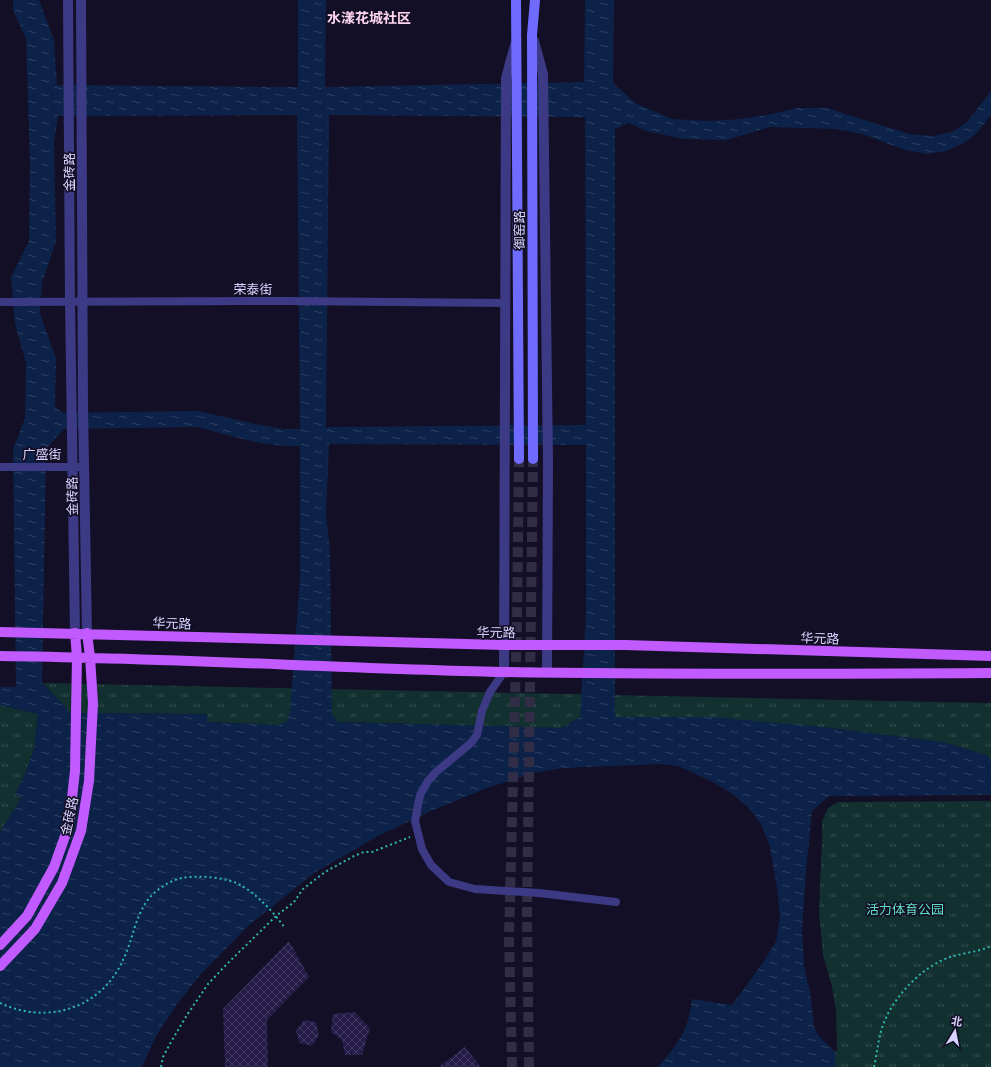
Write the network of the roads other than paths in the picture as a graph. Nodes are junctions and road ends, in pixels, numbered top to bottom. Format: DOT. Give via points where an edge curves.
graph roads {
  1 [pos="68,0"];
  2 [pos="81,0"];
  3 [pos="516,0"];
  4 [pos="535,0"];
  5 [pos="532,35"];
  6 [pos="517,38"];
  7 [pos="83,301"];
  8 [pos="0,302"];
  9 [pos="70,302"];
  10 [pos="506,303"];
  11 [pos="519,459"];
  12 [pos="533,459"];
  13 [pos="2,466"];
  14 [pos="72,466"];
  15 [pos="84,467"];
  16 [pos="2,632"];
  17 [pos="75,633"];
  18 [pos="87,633"];
  19 [pos="504,645"];
  20 [pos="547,646"];
  21 [pos="0,656"];
  22 [pos="991,656"];
  23 [pos="77,657"];
  24 [pos="90,657"];
  25 [pos="504,672"];
  26 [pos="547,672"];
  27 [pos="991,673"];
  28 [pos="616,902"];
  29 [pos="0,945"];
  30 [pos="0,966"];
  1 -- 9 [label="street, 金砖路"];
  2 -- 7 [label="street, 金砖路"];
  3 -- 6 [label="main road, 御窑路"];
  4 -- 5 [label="main road, 御窑路"];
  5 -- 12 [label="main road, 御窑路"];
  5 -- 20 [label="street" via="543,74 548,462"];
  6 -- 10 [label="street" via="506,78"];
  6 -- 11 [label="main road, 御窑路"];
  7 -- 9 [label="street, 荣泰街"];
  7 -- 10 [label="street, 荣泰街"];
  7 -- 15 [label="street, 金砖路"];
  8 -- 9 [label="street, 荣泰街"];
  9 -- 14 [label="street, 金砖路"];
  10 -- 19 [label="street"];
  13 -- 14 [label="street, 广盛街"];
  14 -- 15 [label="street, 广盛街"];
  14 -- 17 [label="street, 金砖路"];
  15 -- 18 [label="street, 金砖路"];
  16 -- 17 [label="main road, 华元路"];
  17 -- 18 [label="main road, 华元路"];
  17 -- 23 [label="main road, 金砖路"];
  18 -- 19 [label="main road, 华元路"];
  18 -- 24 [label="main road, 金砖路"];
  19 -- 20 [label="main road, 华元路"];
  19 -- 25 [label="street"];
  20 -- 22 [label="main road, 华元路" via="625,645"];
  20 -- 26 [label="street"];
  21 -- 23 [label="main road"];
  23 -- 24 [label="main road"];
  23 -- 29 [label="main road, 金砖路" via="75,771 69,825 54,867 27,916"];
  24 -- 25 [label="main road"];
  24 -- 30 [label="main road, 金砖路" via="92,703 89,781 81,831 62,883 34,929"];
  25 -- 26 [label="main road"];
  25 -- 28 [label="street" via="490,692 482,711 477,735 428,780 420,795 415,821 422,849 432,865 449,882 476,889"];
  26 -- 27 [label="main road"];
}
